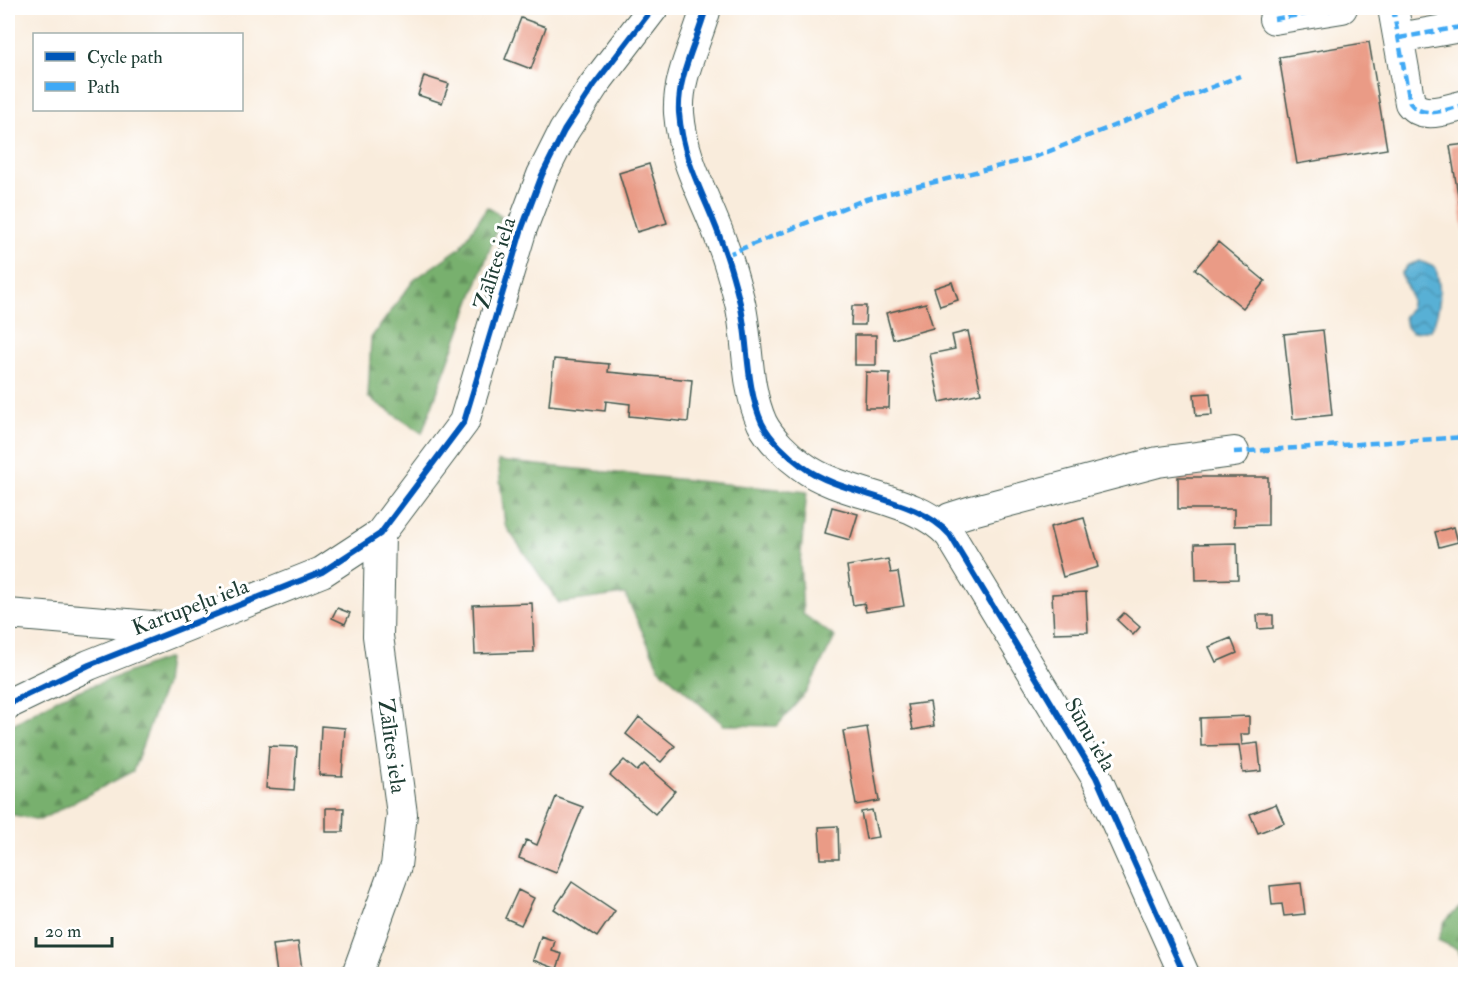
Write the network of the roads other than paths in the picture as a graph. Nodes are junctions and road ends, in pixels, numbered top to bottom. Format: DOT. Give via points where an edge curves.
graph roads {
  1 [pos="653,8"];
  2 [pos="706,8"];
  3 [pos="1342,8"];
  4 [pos="1393,8"];
  5 [pos="1274,19"];
  6 [pos="1466,26"];
  7 [pos="1399,38"];
  8 [pos="1466,105"];
  9 [pos="1234,452"];
  10 [pos="941,525"];
  11 [pos="380,534"];
  12 [pos="8,614"];
  13 [pos="181,628"];
  14 [pos="8,704"];
  15 [pos="357,975"];
  16 [pos="1184,975"];
  1 -- 11 [label="street, Zālītes iela" via="594,85 564,131 542,176 522,228 464,422"];
  2 -- 10 [label="street" via="684,71 679,110 684,150 723,246 740,304 752,388 763,424 804,468"];
  3 -- 5 [label="street"];
  4 -- 7 [label="street"];
  6 -- 7 [label="street"];
  7 -- 8 [label="street" via="1410,103 1416,111"];
  9 -- 10 [label="street" via="1158,462 972,511"];
  10 -- 16 [label="street, Sūnu iela" via="1096,777"];
  11 -- 13 [label="street, Kartupeļu iela" via="322,572"];
  11 -- 15 [label="street, Zālītes iela" via="378,636 402,814 396,866"];
  12 -- 13 [label="street"];
  13 -- 14 [label="street, Kartupeļu iela" via="89,665"];
}
